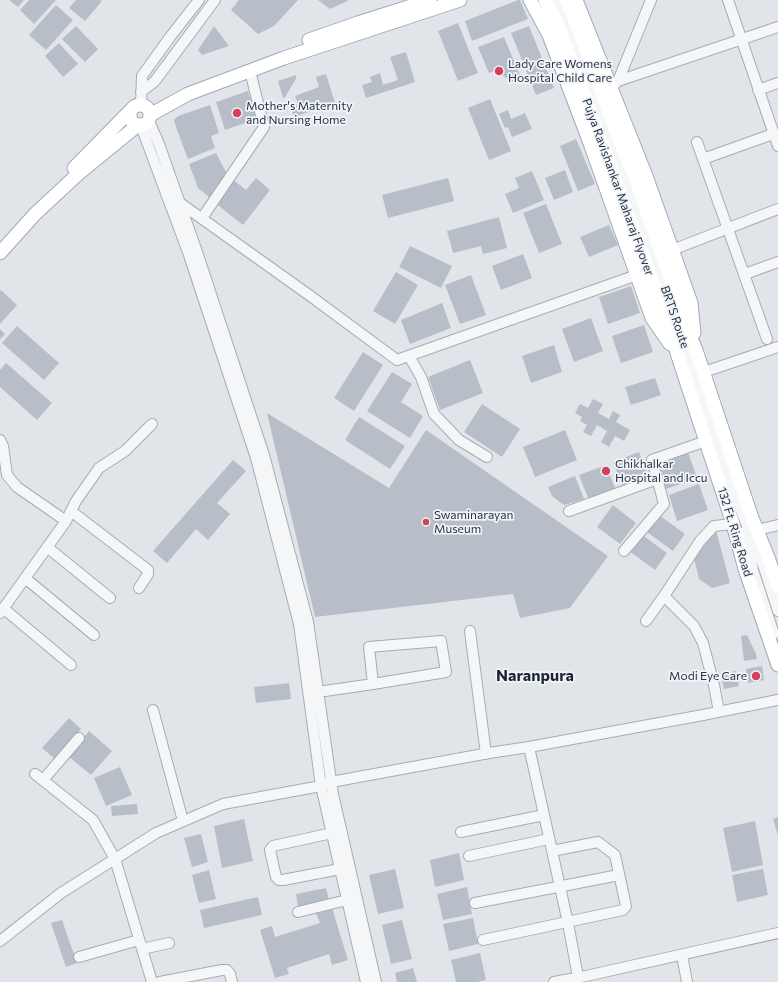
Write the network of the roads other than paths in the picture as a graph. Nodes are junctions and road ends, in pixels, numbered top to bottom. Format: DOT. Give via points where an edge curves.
graph roads {
  1 [pos="198,0"];
  2 [pos="202,0"];
  3 [pos="215,0"];
  4 [pos="427,0"];
  5 [pos="460,0"];
  6 [pos="530,0"];
  7 [pos="545,0"];
  8 [pos="557,0"];
  9 [pos="566,0"];
  10 [pos="576,0"];
  11 [pos="651,0"];
  12 [pos="728,0"];
  13 [pos="208,9"];
  14 [pos="778,27"];
  15 [pos="742,40"];
  16 [pos="250,71"];
  17 [pos="778,83"];
  18 [pos="615,85"];
  19 [pos="758,90"];
  20 [pos="142,113"];
  21 [pos="773,134"];
  22 [pos="697,142"];
  23 [pos="778,146"];
  24 [pos="703,159"];
  25 [pos="180,203"];
  26 [pos="778,209"];
  27 [pos="202,218"];
  28 [pos="728,228"];
  29 [pos="1,246"];
  30 [pos="672,250"];
  31 [pos="778,262"];
  32 [pos="744,274"];
  33 [pos="637,275"];
  34 [pos="767,339"];
  35 [pos="676,347"];
  36 [pos="778,347"];
  37 [pos="696,350"];
  38 [pos="409,356"];
  39 [pos="704,372"];
  40 [pos="152,424"];
  41 [pos="0,440"];
  42 [pos="706,441"];
  43 [pos="487,457"];
  44 [pos="657,479"];
  45 [pos="737,501"];
  46 [pos="569,511"];
  47 [pos="68,516"];
  48 [pos="733,524"];
  49 [pos="778,525"];
  50 [pos="757,530"];
  51 [pos="47,547"];
  52 [pos="624,551"];
  53 [pos="25,578"];
  54 [pos="778,587"];
  55 [pos="139,588"];
  56 [pos="664,596"];
  57 [pos="110,598"];
  58 [pos="2,611"];
  59 [pos="778,611"];
  60 [pos="646,621"];
  61 [pos="470,631"];
  62 [pos="94,635"];
  63 [pos="778,646"];
  64 [pos="778,664"];
  65 [pos="71,665"];
  66 [pos="372,684"];
  67 [pos="318,692"];
  68 [pos="778,700"];
  69 [pos="153,710"];
  70 [pos="719,712"];
  71 [pos="79,738"];
  72 [pos="529,747"];
  73 [pos="486,754"];
  74 [pos="35,774"];
  75 [pos="44,780"];
  76 [pos="326,784"];
  77 [pos="544,815"];
  78 [pos="183,821"];
  79 [pos="461,832"];
  80 [pos="332,833"];
  81 [pos="549,839"];
  82 [pos="552,851"];
  83 [pos="469,856"];
  84 [pos="115,859"];
  85 [pos="340,869"];
  86 [pos="619,875"];
  87 [pos="559,886"];
  88 [pos="347,900"];
  89 [pos="475,903"];
  90 [pos="298,912"];
  91 [pos="568,922"];
  92 [pos="778,933"];
  93 [pos="483,940"];
  94 [pos="0,941"];
  95 [pos="169,943"];
  96 [pos="141,944"];
  97 [pos="682,954"];
  98 [pos="79,957"];
  99 [pos="578,977"];
  100 [pos="152,982"];
  101 [pos="160,982"];
  102 [pos="232,982"];
  103 [pos="366,982"];
  104 [pos="376,982"];
  105 [pos="554,982"];
  106 [pos="687,982"];
  1 -- 20 [label="street" via="142,76"];
  2 -- 13 [label="street"];
  3 -- 13 [label="street"];
  4 -- 20 [label="main road" via="185,86"];
  5 -- 16 [label="main road"];
  6 -- 33 [label="main road" via="552,42"];
  7 -- 35 [label="main road, Pujya Ravishankar Maharaj Flyover" via="579,80"];
  8 -- 45 [label="street, BRTS Route" via="668,296"];
  9 -- 37 [label="main road, Pujya Ravishankar Maharaj Flyover" via="636,180"];
  10 -- 18 [label="main road"];
  11 -- 18 [label="street"];
  12 -- 15 [label="street"];
  13 -- 20 [label="street" via="154,81"];
  14 -- 15 [label="street"];
  15 -- 18 [label="street"];
  15 -- 19 [label="street"];
  16 -- 20 [label="main road"];
  16 -- 27 [label="street" via="264,127"];
  17 -- 19 [label="street"];
  18 -- 30 [label="main road"];
  19 -- 21 [label="street"];
  20 -- 25 [label="street" via="159,144"];
  20 -- 29 [label="main road" via="73,169 30,209"];
  20 -- 76 [label="street" via="256,458 299,624"];
  21 -- 23 [label="street"];
  21 -- 24 [label="street"];
  22 -- 24 [label="street"];
  24 -- 28 [label="street"];
  25 -- 27 [label="street"];
  25 -- 67 [label="street" via="264,455 308,622"];
  26 -- 28 [label="street"];
  27 -- 38 [label="street" via="397,360"];
  28 -- 30 [label="street"];
  28 -- 32 [label="street"];
  30 -- 37 [label="main road" via="691,303"];
  31 -- 32 [label="street"];
  32 -- 34 [label="street"];
  33 -- 35 [label="main road" via="652,318"];
  33 -- 38 [label="street"];
  35 -- 42 [label="main road, 132 Ft. Ring Road"];
  36 -- 39 [label="street"];
  37 -- 39 [label="main road, 132 Ft. Ring Road"];
  38 -- 43 [label="street" via="421,377 434,414 459,440"];
  39 -- 50 [label="main road, 132 Ft. Ring Road"];
  40 -- 47 [label="street" via="125,451 99,468"];
  41 -- 47 [label="street" via="7,475 17,487"];
  42 -- 44 [label="street" via="652,460"];
  42 -- 48 [label="main road, 132 Ft. Ring Road"];
  44 -- 46 [label="street"];
  44 -- 52 [label="street" via="664,504"];
  45 -- 59 [label="street, BRTS Route"];
  45 -- 63 [label="street, BRTS Route" via="753,570"];
  47 -- 51 [label="street"];
  47 -- 55 [label="street" via="148,570"];
  48 -- 56 [label="street" via="714,526 700,541"];
  48 -- 64 [label="main road, 132 Ft. Ring Road" via="745,569"];
  49 -- 50 [label="street"];
  50 -- 54 [label="main road, 132 Ft. Ring Road"];
  51 -- 53 [label="street"];
  51 -- 57 [label="street"];
  53 -- 58 [label="street"];
  53 -- 62 [label="street"];
  56 -- 60 [label="street"];
  56 -- 70 [label="street" via="694,626 703,643"];
  58 -- 65 [label="street"];
  61 -- 73 [label="street"];
  66 -- 66 [label="street" via="446,672 441,640 369,647"];
  66 -- 67 [label="street"];
  67 -- 76 [label="street"];
  68 -- 70 [label="street"];
  69 -- 78 [label="street"];
  70 -- 72 [label="street"];
  71 -- 75 [label="street"];
  72 -- 73 [label="street"];
  72 -- 77 [label="street"];
  73 -- 76 [label="street"];
  74 -- 75 [label="street"];
  75 -- 84 [label="street" via="93,820"];
  76 -- 78 [label="street" via="223,804"];
  76 -- 80 [label="street"];
  76 -- 104 [label="street" via="333,794"];
  77 -- 79 [label="street"];
  77 -- 81 [label="street"];
  78 -- 84 [label="street" via="156,833"];
  80 -- 85 [label="street"];
  80 -- 85 [label="street" via="273,846 270,850 276,877 283,880"];
  81 -- 82 [label="street"];
  81 -- 83 [label="street"];
  82 -- 86 [label="street" via="598,842 615,855"];
  82 -- 87 [label="street"];
  84 -- 94 [label="street" via="61,893"];
  84 -- 96 [label="street"];
  85 -- 88 [label="street"];
  86 -- 87 [label="street"];
  86 -- 91 [label="street" via="626,906 623,910"];
  87 -- 89 [label="street"];
  87 -- 91 [label="street"];
  88 -- 90 [label="street"];
  88 -- 103 [label="street"];
  91 -- 93 [label="street"];
  91 -- 99 [label="street"];
  92 -- 97 [label="street"];
  95 -- 96 [label="street"];
  96 -- 98 [label="street"];
  96 -- 100 [label="street"];
  97 -- 99 [label="street"];
  97 -- 106 [label="street"];
  99 -- 105 [label="street"];
  101 -- 102 [label="street" via="227,970"];
}
